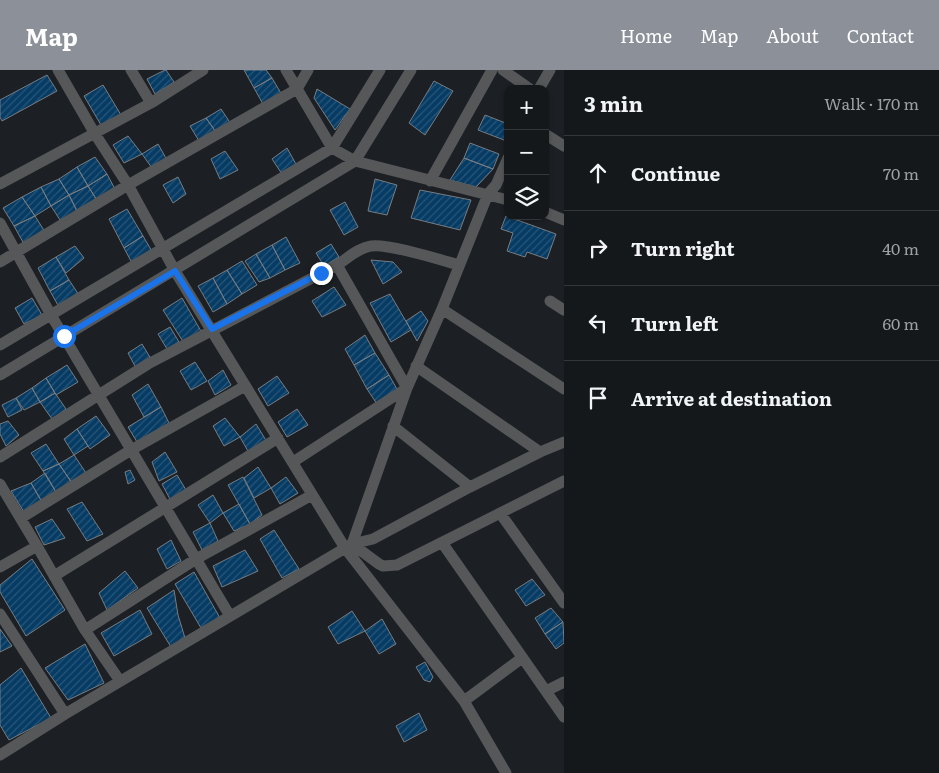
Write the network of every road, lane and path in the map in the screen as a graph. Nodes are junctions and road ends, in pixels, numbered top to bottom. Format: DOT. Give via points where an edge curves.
graph roads {
  1 [pos="58,70"];
  2 [pos="131,70"];
  3 [pos="203,70"];
  4 [pos="286,70"];
  5 [pos="308,70"];
  6 [pos="380,70"];
  7 [pos="411,70"];
  8 [pos="492,70"];
  9 [pos="503,70"];
  10 [pos="550,70"];
  11 [pos="524,85"];
  12 [pos="541,85"];
  13 [pos="297,89"];
  14 [pos="151,103"];
  15 [pos="95,134"];
  16 [pos="549,137"];
  17 [pos="564,146"];
  18 [pos="332,148"];
  19 [pos="355,161"];
  20 [pos="504,167"];
  21 [pos="430,181"];
  22 [pos="0,184"];
  23 [pos="128,185"];
  24 [pos="488,194"];
  25 [pos="504,199"];
  26 [pos="549,214"];
  27 [pos="564,220"];
  28 [pos="0,223"];
  29 [pos="162,248"];
  30 [pos="16,252"];
  31 [pos="0,262"];
  32 [pos="337,265"];
  33 [pos="459,265"];
  34 [pos="175,271"];
  35 [pos="550,300"];
  36 [pos="442,309"];
  37 [pos="564,310"];
  38 [pos="51,315"];
  39 [pos="212,329"];
  40 [pos="64,336"];
  41 [pos="0,345"];
  42 [pos="416,366"];
  43 [pos="0,376"];
  44 [pos="245,386"];
  45 [pos="407,388"];
  46 [pos="564,389"];
  47 [pos="98,395"];
  48 [pos="393,426"];
  49 [pos="278,438"];
  50 [pos="564,442"];
  51 [pos="131,450"];
  52 [pos="540,452"];
  53 [pos="0,457"];
  54 [pos="293,462"];
  55 [pos="0,484"];
  56 [pos="470,487"];
  57 [pos="562,487"];
  58 [pos="312,495"];
  59 [pos="165,508"];
  60 [pos="500,513"];
  61 [pos="20,518"];
  62 [pos="443,544"];
  63 [pos="37,546"];
  64 [pos="349,546"];
  65 [pos="196,560"];
  66 [pos="0,567"];
  67 [pos="54,576"];
  68 [pos="564,603"];
  69 [pos="0,614"];
  70 [pos="230,616"];
  71 [pos="85,630"];
  72 [pos="522,658"];
  73 [pos="120,681"];
  74 [pos="564,682"];
  75 [pos="546,691"];
  76 [pos="464,701"];
  77 [pos="64,714"];
  78 [pos="564,716"];
  79 [pos="0,754"];
  80 [pos="506,773"];
  1 -- 15 [label="street"];
  2 -- 14 [label="street"];
  3 -- 14 [label="street"];
  4 -- 13 [label="street"];
  5 -- 13 [label="street"];
  6 -- 18 [label="street"];
  7 -- 19 [label="street"];
  8 -- 21 [label="street"];
  9 -- 11 [label="street"];
  10 -- 12 [label="street"];
  13 -- 18 [label="street"];
  13 -- 23 [label="street"];
  14 -- 15 [label="street"];
  15 -- 22 [label="street"];
  15 -- 23 [label="street"];
  16 -- 17 [label="street"];
  18 -- 19 [label="street"];
  18 -- 29 [label="street"];
  19 -- 21 [label="street"];
  19 -- 34 [label="street"];
  20 -- 24 [label="street"];
  21 -- 24 [label="street"];
  23 -- 29 [label="street"];
  23 -- 30 [label="street"];
  24 -- 25 [label="street"];
  24 -- 33 [label="street"];
  26 -- 27 [label="street"];
  28 -- 30 [label="street"];
  29 -- 34 [label="street"];
  29 -- 38 [label="street"];
  30 -- 31 [label="street"];
  30 -- 38 [label="street"];
  32 -- 33 [label="street" via="373,245"];
  32 -- 39 [label="street"];
  32 -- 45 [label="street"];
  33 -- 36 [label="street"];
  34 -- 39 [label="street"];
  34 -- 40 [label="street"];
  35 -- 37 [label="street"];
  36 -- 42 [label="street"];
  36 -- 46 [label="street"];
  38 -- 40 [label="street"];
  38 -- 41 [label="street"];
  39 -- 44 [label="street"];
  39 -- 47 [label="street"];
  40 -- 43 [label="street"];
  40 -- 47 [label="street"];
  42 -- 45 [label="street"];
  42 -- 52 [label="street"];
  44 -- 49 [label="street"];
  44 -- 51 [label="street"];
  45 -- 48 [label="street"];
  45 -- 54 [label="street"];
  47 -- 51 [label="street"];
  47 -- 53 [label="street"];
  48 -- 56 [label="street"];
  48 -- 64 [label="street"];
  49 -- 54 [label="street"];
  49 -- 59 [label="street"];
  50 -- 52 [label="street"];
  51 -- 59 [label="street"];
  51 -- 61 [label="street"];
  52 -- 56 [label="street"];
  54 -- 58 [label="street"];
  55 -- 61 [label="street"];
  56 -- 64 [label="street" via="373,539"];
  57 -- 60 [label="street"];
  58 -- 64 [label="street"];
  58 -- 65 [label="street"];
  59 -- 65 [label="street"];
  59 -- 67 [label="street"];
  60 -- 62 [label="street"];
  60 -- 68 [label="street"];
  61 -- 63 [label="street"];
  62 -- 64 [label="street" via="391,567 378,564"];
  62 -- 72 [label="street"];
  63 -- 66 [label="street"];
  63 -- 67 [label="street"];
  64 -- 70 [label="street"];
  64 -- 76 [label="street"];
  65 -- 70 [label="street"];
  65 -- 71 [label="street"];
  67 -- 71 [label="street"];
  69 -- 77 [label="street"];
  70 -- 73 [label="street"];
  71 -- 73 [label="street"];
  72 -- 75 [label="street"];
  72 -- 76 [label="street"];
  73 -- 77 [label="street"];
  74 -- 75 [label="street"];
  75 -- 78 [label="street"];
  76 -- 80 [label="street"];
  77 -- 79 [label="street"];
}
